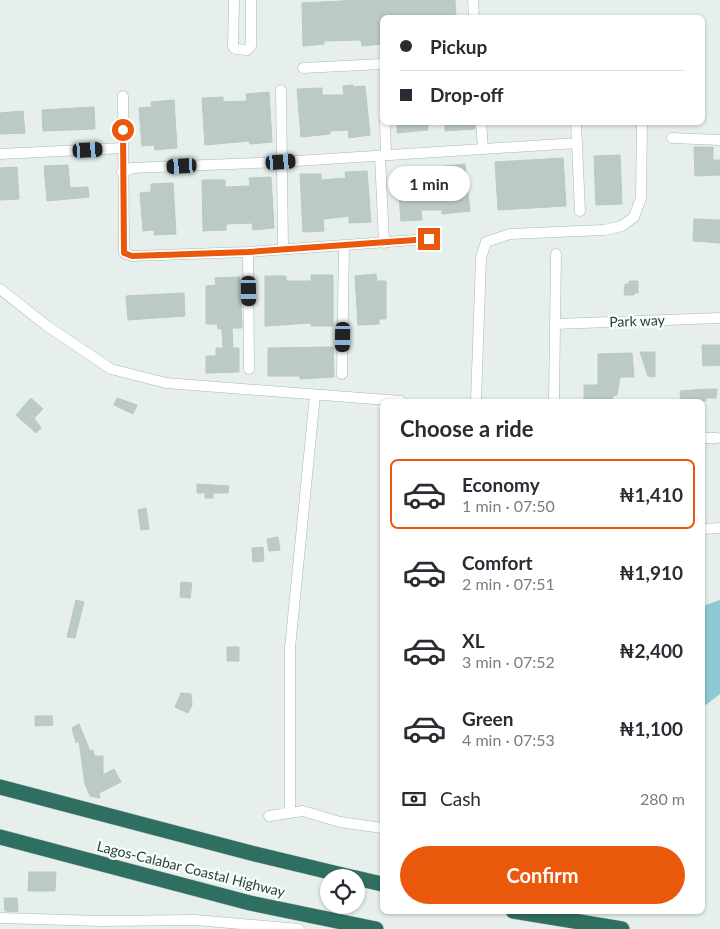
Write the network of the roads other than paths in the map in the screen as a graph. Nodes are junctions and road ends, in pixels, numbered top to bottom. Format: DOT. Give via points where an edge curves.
graph roads {
  1 [pos="234,0"];
  2 [pos="251,0"];
  3 [pos="473,0"];
  4 [pos="474,15"];
  5 [pos="380,64"];
  6 [pos="303,68"];
  7 [pos="281,90"];
  8 [pos="123,96"];
  9 [pos="385,125"];
  10 [pos="481,125"];
  11 [pos="576,125"];
  12 [pos="642,125"];
  13 [pos="672,138"];
  14 [pos="720,140"];
  15 [pos="577,143"];
  16 [pos="123,148"];
  17 [pos="484,149"];
  18 [pos="0,154"];
  19 [pos="383,155"];
  20 [pos="281,162"];
  21 [pos="122,172"];
  22 [pos="580,211"];
  23 [pos="429,239"];
  24 [pos="384,243"];
  25 [pos="344,245"];
  26 [pos="283,249"];
  27 [pos="248,252"];
  28 [pos="556,254"];
  29 [pos="0,289"];
  30 [pos="720,318"];
  31 [pos="555,324"];
  32 [pos="250,369"];
  33 [pos="342,374"];
  34 [pos="314,395"];
  35 [pos="476,399"];
  36 [pos="554,399"];
  37 [pos="380,400"];
  38 [pos="705,438"];
  39 [pos="717,438"];
  40 [pos="720,528"];
  41 [pos="705,529"];
  42 [pos="0,787"];
  43 [pos="290,813"];
  44 [pos="269,816"];
  45 [pos="380,828"];
  46 [pos="0,837"];
  47 [pos="320,870"];
  48 [pos="365,880"];
  49 [pos="380,884"];
  50 [pos="531,914"];
  51 [pos="0,918"];
  52 [pos="299,929"];
  53 [pos="376,929"];
  54 [pos="622,929"];
  1 -- 2 [label="street" via="233,47 240,50 251,46"];
  3 -- 4 [label="street"];
  5 -- 6 [label="street"];
  7 -- 20 [label="street"];
  8 -- 16 [label="street"];
  9 -- 19 [label="street"];
  10 -- 17 [label="street"];
  11 -- 15 [label="street"];
  12 -- 35 [label="street" via="641,198 634,216 622,226 604,230 510,234 486,242 481,258"];
  13 -- 14 [label="street"];
  15 -- 17 [label="street"];
  15 -- 22 [label="street"];
  16 -- 18 [label="street"];
  16 -- 21 [label="street"];
  17 -- 19 [label="street"];
  19 -- 20 [label="street"];
  19 -- 24 [label="street"];
  20 -- 21 [label="street" via="132,168"];
  20 -- 26 [label="street"];
  21 -- 27 [label="street" via="124,253 132,256"];
  23 -- 24 [label="street"];
  24 -- 25 [label="street"];
  25 -- 26 [label="street"];
  25 -- 33 [label="street"];
  26 -- 27 [label="street"];
  27 -- 32 [label="street"];
  28 -- 31 [label="street"];
  29 -- 34 [label="street" via="47,326 111,369 166,383"];
  30 -- 31 [label="street, Park way"];
  31 -- 36 [label="street"];
  34 -- 37 [label="street"];
  34 -- 43 [label="street" via="290,648"];
  38 -- 39 [label="street"];
  40 -- 41 [label="street"];
  42 -- 47 [label="highway"];
  43 -- 44 [label="street"];
  43 -- 45 [label="street" via="303,811 340,822"];
  46 -- 53 [label="highway, Lagos-Calabar Coastal Highway" via="250,903"];
  48 -- 49 [label="highway"];
  50 -- 54 [label="highway"];
  51 -- 52 [label="street" via="100,922 195,920"];
}
